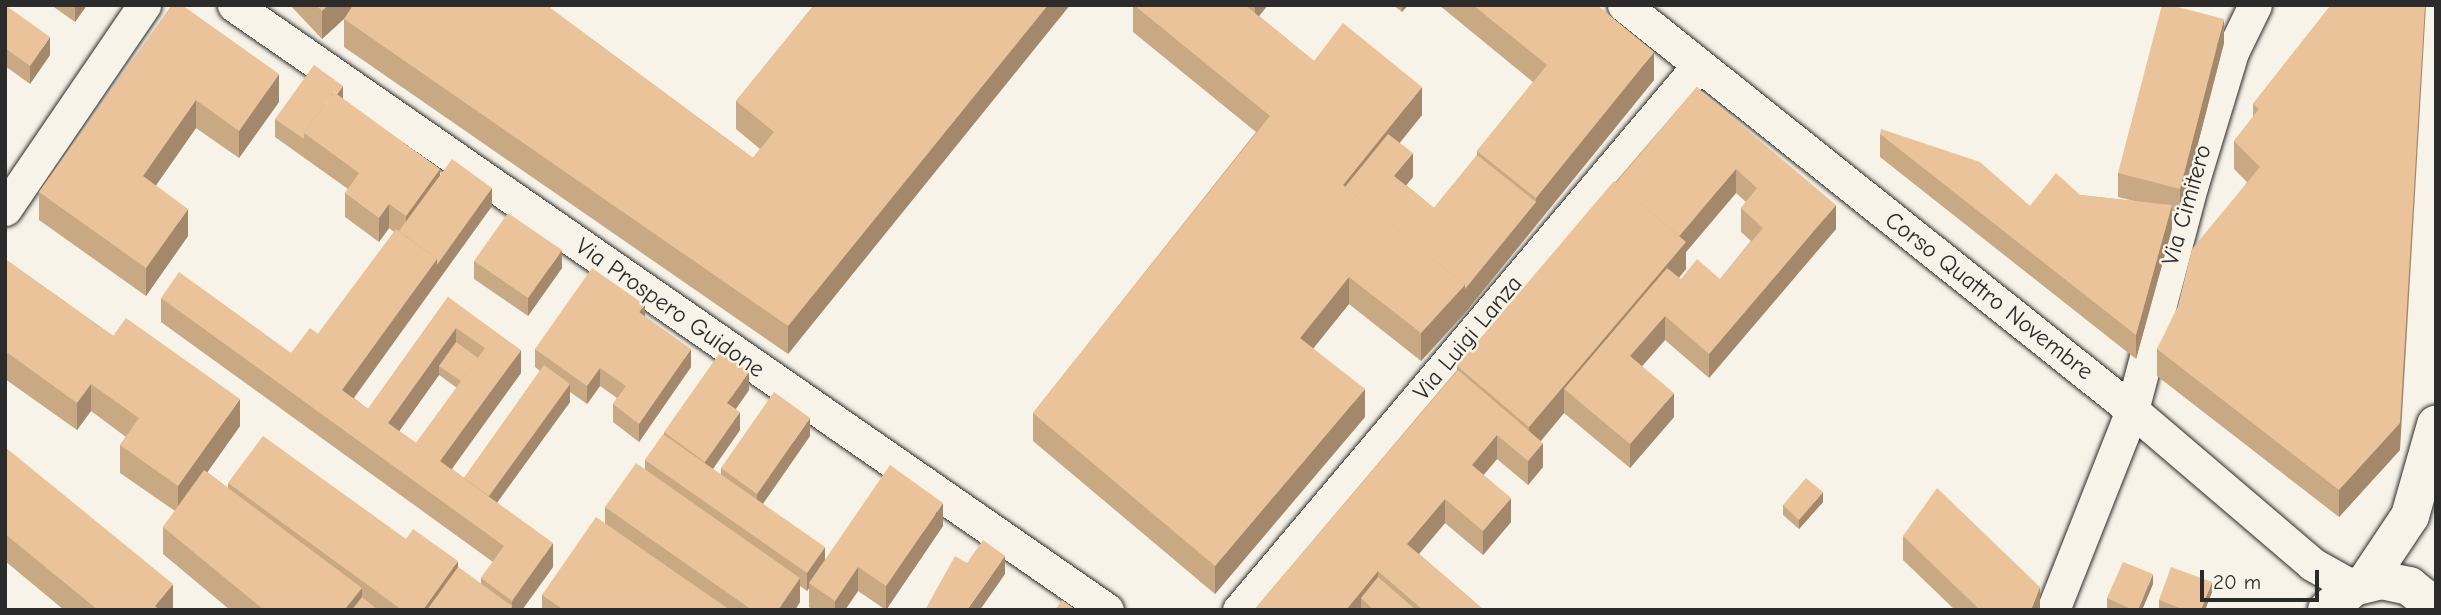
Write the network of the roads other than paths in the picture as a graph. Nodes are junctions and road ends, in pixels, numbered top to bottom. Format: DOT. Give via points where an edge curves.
graph roads {
  1 [pos="145,5"];
  2 [pos="234,5"];
  3 [pos="1624,5"];
  4 [pos="2255,5"];
  5 [pos="1698,66"];
  6 [pos="5,209"];
  7 [pos="2132,410"];
  8 [pos="2436,425"];
  9 [pos="2349,593"];
  10 [pos="2436,607"];
  11 [pos="1107,610"];
  12 [pos="1239,610"];
  13 [pos="2053,610"];
  1 -- 6 [label="street"];
  2 -- 11 [label="street, Via Prospero Guidone"];
  3 -- 5 [label="street, Corso Quattro Novembre"];
  4 -- 7 [label="street, Via Cimitero" via="2232,52"];
  5 -- 7 [label="street, Corso Quattro Novembre"];
  5 -- 12 [label="street, Via Luigi Lanza"];
  7 -- 9 [label="street, Corso Quattro Novembre"];
  7 -- 13 [label="street, Via Cimitero"];
  8 -- 9 [label="main road" via="2410,516"];
  9 -- 10 [label="main road" via="2409,586"];
}
